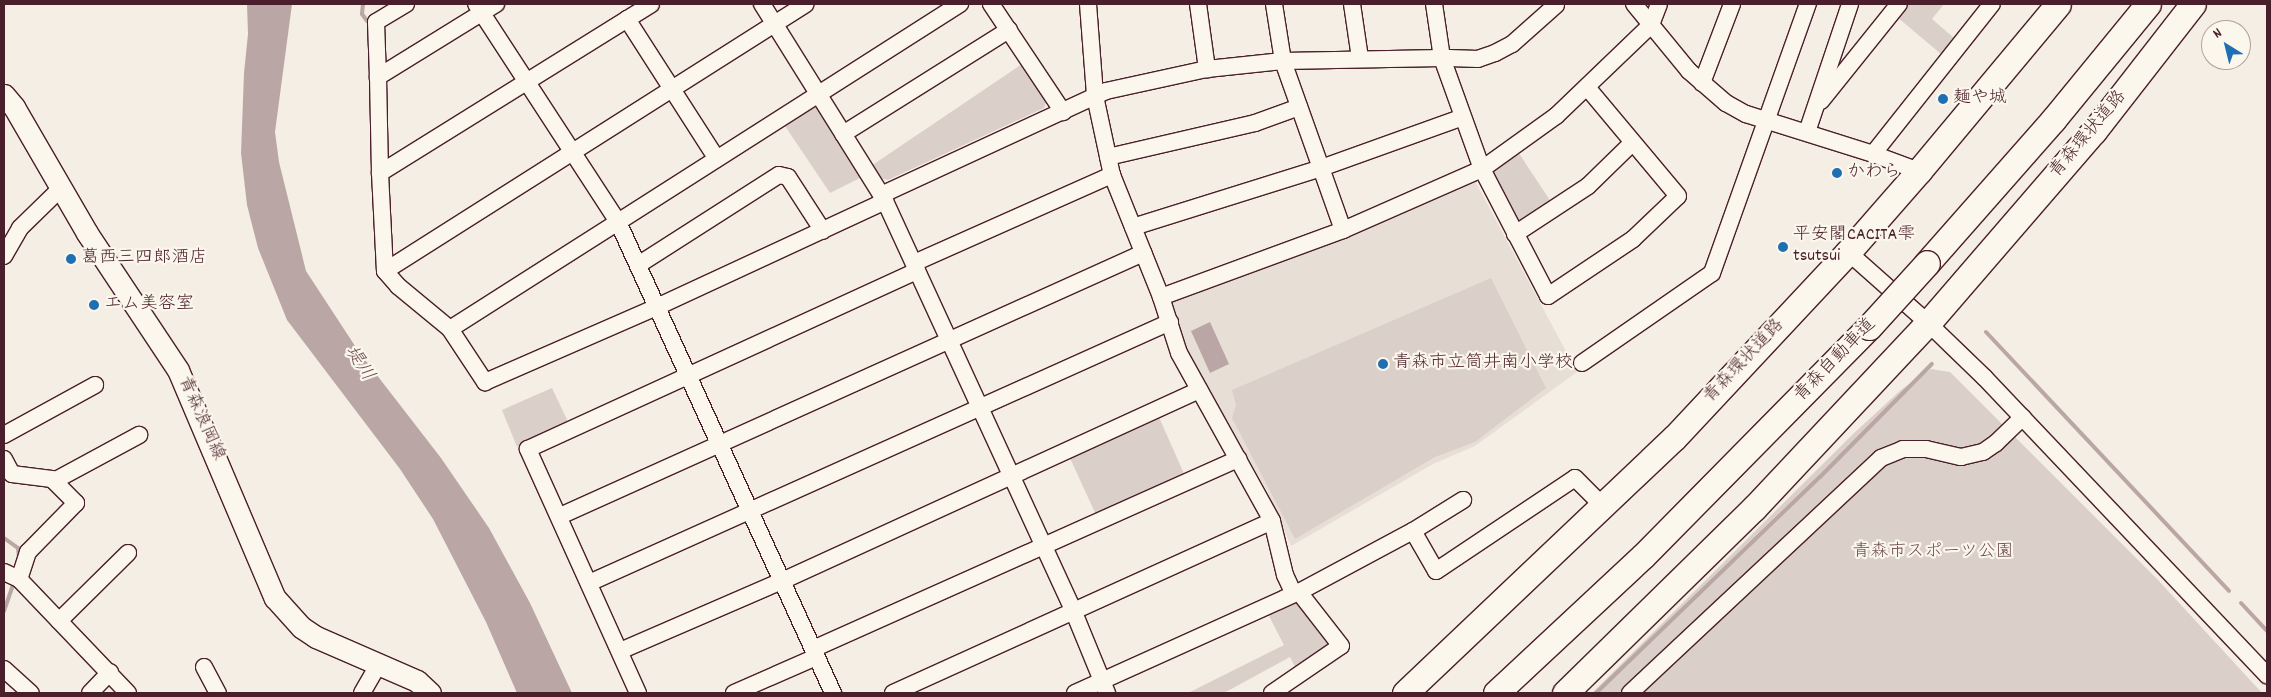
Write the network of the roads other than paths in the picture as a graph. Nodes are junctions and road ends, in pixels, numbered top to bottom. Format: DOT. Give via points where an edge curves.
graph roads {
  1 [pos="406,4"];
  2 [pos="651,4"];
  3 [pos="762,4"];
  4 [pos="805,4"];
  5 [pos="960,4"];
  6 [pos="991,4"];
  7 [pos="1088,4"];
  8 [pos="1198,4"];
  9 [pos="1274,4"];
  10 [pos="1352,4"];
  11 [pos="1434,4"];
  12 [pos="1556,4"];
  13 [pos="1634,4"];
  14 [pos="1659,4"];
  15 [pos="1732,4"];
  16 [pos="1808,4"];
  17 [pos="1850,4"];
  18 [pos="1899,4"];
  19 [pos="1992,4"];
  20 [pos="2058,4"];
  21 [pos="2148,4"];
  22 [pos="2193,4"];
  23 [pos="485,7"];
  24 [pos="627,19"];
  25 [pos="774,24"];
  26 [pos="1651,25"];
  27 [pos="1008,30"];
  28 [pos="1360,58"];
  29 [pos="1442,58"];
  30 [pos="1283,61"];
  31 [pos="1206,69"];
  32 [pos="378,77"];
  33 [pos="527,82"];
  34 [pos="1702,83"];
  35 [pos="1587,87"];
  36 [pos="671,88"];
  37 [pos="818,94"];
  38 [pos="4,95"];
  39 [pos="1095,96"];
  40 [pos="1299,107"];
  41 [pos="1815,108"];
  42 [pos="1063,112"];
  43 [pos="1461,118"];
  44 [pos="1767,120"];
  45 [pos="1807,132"];
  46 [pos="843,134"];
  47 [pos="1632,143"];
  48 [pos="573,151"];
  49 [pos="1874,154"];
  50 [pos="1108,157"];
  51 [pos="717,159"];
  52 [pos="1321,168"];
  53 [pos="1482,170"];
  54 [pos="1919,171"];
  55 [pos="380,174"];
  56 [pos="1112,175"];
  57 [pos="61,188"];
  58 [pos="883,198"];
  59 [pos="618,222"];
  60 [pos="1133,227"];
  61 [pos="823,230"];
  62 [pos="1343,230"];
  63 [pos="1516,234"];
  64 [pos="1848,252"];
  65 [pos="1143,253"];
  66 [pos="4,256"];
  67 [pos="638,266"];
  68 [pos="915,267"];
  69 [pos="385,271"];
  70 [pos="1161,297"];
  71 [pos="657,307"];
  72 [pos="1170,322"];
  73 [pos="1928,323"];
  74 [pos="450,329"];
  75 [pos="948,339"];
  76 [pos="1582,363"];
  77 [pos="688,376"];
  78 [pos="95,385"];
  79 [pos="1199,390"];
  80 [pos="980,407"];
  81 [pos="2022,417"];
  82 [pos="4,435"];
  83 [pos="139,435"];
  84 [pos="719,445"];
  85 [pos="4,460"];
  86 [pos="1238,460"];
  87 [pos="1011,475"];
  88 [pos="54,482"];
  89 [pos="1463,500"];
  90 [pos="1602,505"];
  91 [pos="750,512"];
  92 [pos="560,516"];
  93 [pos="1272,521"];
  94 [pos="1413,531"];
  95 [pos="1044,547"];
  96 [pos="128,553"];
  97 [pos="4,572"];
  98 [pos="20,579"];
  99 [pos="782,581"];
  100 [pos="589,583"];
  101 [pos="1297,593"];
  102 [pos="1073,610"];
  103 [pos="59,621"];
  104 [pos="620,651"];
  105 [pos="815,653"];
  106 [pos="379,664"];
  107 [pos="204,667"];
  108 [pos="4,669"];
  109 [pos="110,672"];
  110 [pos="2267,675"];
  111 [pos="1105,687"];
  112 [pos="31,693"];
  113 [pos="90,693"];
  114 [pos="128,693"];
  115 [pos="218,693"];
  116 [pos="362,693"];
  117 [pos="430,693"];
  118 [pos="638,693"];
  119 [pos="734,693"];
  120 [pos="833,693"];
  121 [pos="893,693"];
  122 [pos="1075,693"];
  123 [pos="1272,693"];
  124 [pos="1405,693"];
  125 [pos="1496,693"];
  126 [pos="1565,693"];
  127 [pos="1630,693"];
  1 -- 32 [label="street" via="376,22"];
  2 -- 24 [label="street"];
  3 -- 25 [label="street"];
  4 -- 25 [label="street"];
  5 -- 37 [label="street"];
  6 -- 27 [label="street"];
  7 -- 39 [label="street"];
  8 -- 31 [label="street"];
  9 -- 30 [label="street"];
  10 -- 28 [label="street"];
  11 -- 29 [label="street"];
  12 -- 29 [label="street" via="1512,44 1495,53 1478,59"];
  13 -- 26 [label="street"];
  14 -- 26 [label="street"];
  15 -- 34 [label="street"];
  16 -- 44 [label="street"];
  17 -- 41 [label="street"];
  18 -- 41 [label="street"];
  19 -- 49 [label="street"];
  20 -- 54 [label="highway, 青森環状道路"];
  21 -- 125 [label="highway, 青森自動車道, bridge" via="2047,128 1869,327 1642,556"];
  22 -- 73 [label="highway, 青森環状道路" via="2094,131"];
  23 -- 32 [label="street"];
  23 -- 33 [label="street"];
  24 -- 33 [label="street"];
  24 -- 36 [label="street"];
  25 -- 36 [label="street"];
  25 -- 37 [label="street"];
  26 -- 34 [label="street"];
  26 -- 35 [label="street"];
  27 -- 42 [label="street"];
  27 -- 46 [label="street"];
  28 -- 29 [label="street"];
  28 -- 30 [label="street"];
  29 -- 43 [label="street"];
  30 -- 31 [label="street"];
  30 -- 40 [label="street"];
  31 -- 39 [label="street"];
  32 -- 55 [label="street"];
  33 -- 48 [label="street"];
  33 -- 55 [label="street"];
  34 -- 44 [label="street" via="1726,103 1746,114"];
  35 -- 47 [label="street"];
  35 -- 53 [label="street" via="1556,116"];
  36 -- 48 [label="street"];
  36 -- 51 [label="street"];
  37 -- 46 [label="street"];
  37 -- 51 [label="street"];
  38 -- 57 [label="main road, 青森浪岡線" via="14,106"];
  39 -- 42 [label="street"];
  39 -- 50 [label="street"];
  40 -- 50 [label="street" via="1255,123"];
  40 -- 52 [label="street"];
  41 -- 45 [label="street"];
  42 -- 58 [label="street"];
  43 -- 52 [label="street"];
  43 -- 53 [label="street"];
  44 -- 45 [label="street"];
  44 -- 76 [label="street" via="1712,273"];
  45 -- 49 [label="street"];
  46 -- 58 [label="street"];
  47 -- 63 [label="street" via="1588,186"];
  47 -- 63 [label="street" via="1678,196 1633,239 1548,296"];
  48 -- 59 [label="street"];
  48 -- 69 [label="street"];
  49 -- 54 [label="street"];
  50 -- 56 [label="street"];
  51 -- 59 [label="street"];
  52 -- 60 [label="street"];
  52 -- 62 [label="street"];
  53 -- 62 [label="street"];
  53 -- 63 [label="street"];
  54 -- 64 [label="highway, 青森環状道路"];
  55 -- 69 [label="street"];
  56 -- 60 [label="street"];
  56 -- 68 [label="street"];
  57 -- 66 [label="street" via="20,228"];
  57 -- 106 [label="main road, 青森浪岡線" via="178,370 275,598 301,627 316,637"];
  58 -- 61 [label="street"];
  58 -- 68 [label="street"];
  59 -- 67 [label="street"];
  59 -- 74 [label="street"];
  60 -- 65 [label="street"];
  61 -- 67 [label="street" via="788,177 779,175"];
  61 -- 71 [label="street"];
  62 -- 70 [label="street"];
  64 -- 73 [label="street"];
  64 -- 90 [label="highway, 青森環状道路" via="1674,438"];
  65 -- 70 [label="street"];
  65 -- 75 [label="street"];
  67 -- 71 [label="street"];
  68 -- 75 [label="street"];
  68 -- 77 [label="street"];
  69 -- 74 [label="street" via="398,286"];
  70 -- 72 [label="street"];
  71 -- 74 [label="street" via="485,382"];
  71 -- 77 [label="street"];
  72 -- 79 [label="street" via="1179,353"];
  72 -- 80 [label="street"];
  73 -- 81 [label="street"];
  73 -- 126 [label="highway, 青森環状道路" via="1754,508"];
  75 -- 80 [label="street"];
  75 -- 84 [label="street"];
  77 -- 84 [label="street"];
  77 -- 92 [label="street" via="528,449"];
  78 -- 82 [label="street"];
  79 -- 86 [label="street"];
  79 -- 87 [label="street"];
  80 -- 87 [label="street"];
  80 -- 91 [label="street"];
  81 -- 110 [label="street"];
  81 -- 127 [label="street" via="1996,444 1983,452 1960,457 1926,449 1903,449 1881,458"];
  83 -- 88 [label="street"];
  84 -- 91 [label="street"];
  84 -- 92 [label="street"];
  85 -- 88 [label="street" via="12,474 52,479"];
  86 -- 93 [label="street"];
  86 -- 95 [label="street"];
  87 -- 95 [label="street"];
  87 -- 99 [label="street"];
  88 -- 98 [label="street" via="76,503 28,552"];
  89 -- 94 [label="street"];
  90 -- 94 [label="street" via="1574,478 1436,570"];
  90 -- 124 [label="highway, 青森環状道路"];
  91 -- 99 [label="street"];
  91 -- 100 [label="street"];
  92 -- 100 [label="street"];
  93 -- 101 [label="street" via="1285,575"];
  93 -- 102 [label="street"];
  94 -- 101 [label="street"];
  95 -- 102 [label="street"];
  95 -- 105 [label="street"];
  96 -- 103 [label="street"];
  97 -- 98 [label="street"];
  98 -- 103 [label="street"];
  99 -- 104 [label="street"];
  99 -- 105 [label="street"];
  100 -- 104 [label="street"];
  101 -- 111 [label="street"];
  101 -- 123 [label="street" via="1341,646"];
  102 -- 111 [label="street"];
  102 -- 121 [label="street"];
  103 -- 109 [label="street"];
  104 -- 118 [label="street"];
  105 -- 119 [label="street"];
  105 -- 120 [label="street"];
  106 -- 116 [label="street"];
  106 -- 117 [label="main road, 青森浪岡線" via="417,681"];
  107 -- 115 [label="street"];
  108 -- 112 [label="street"];
  109 -- 113 [label="street"];
  109 -- 114 [label="street"];
  111 -- 122 [label="street"];
}
